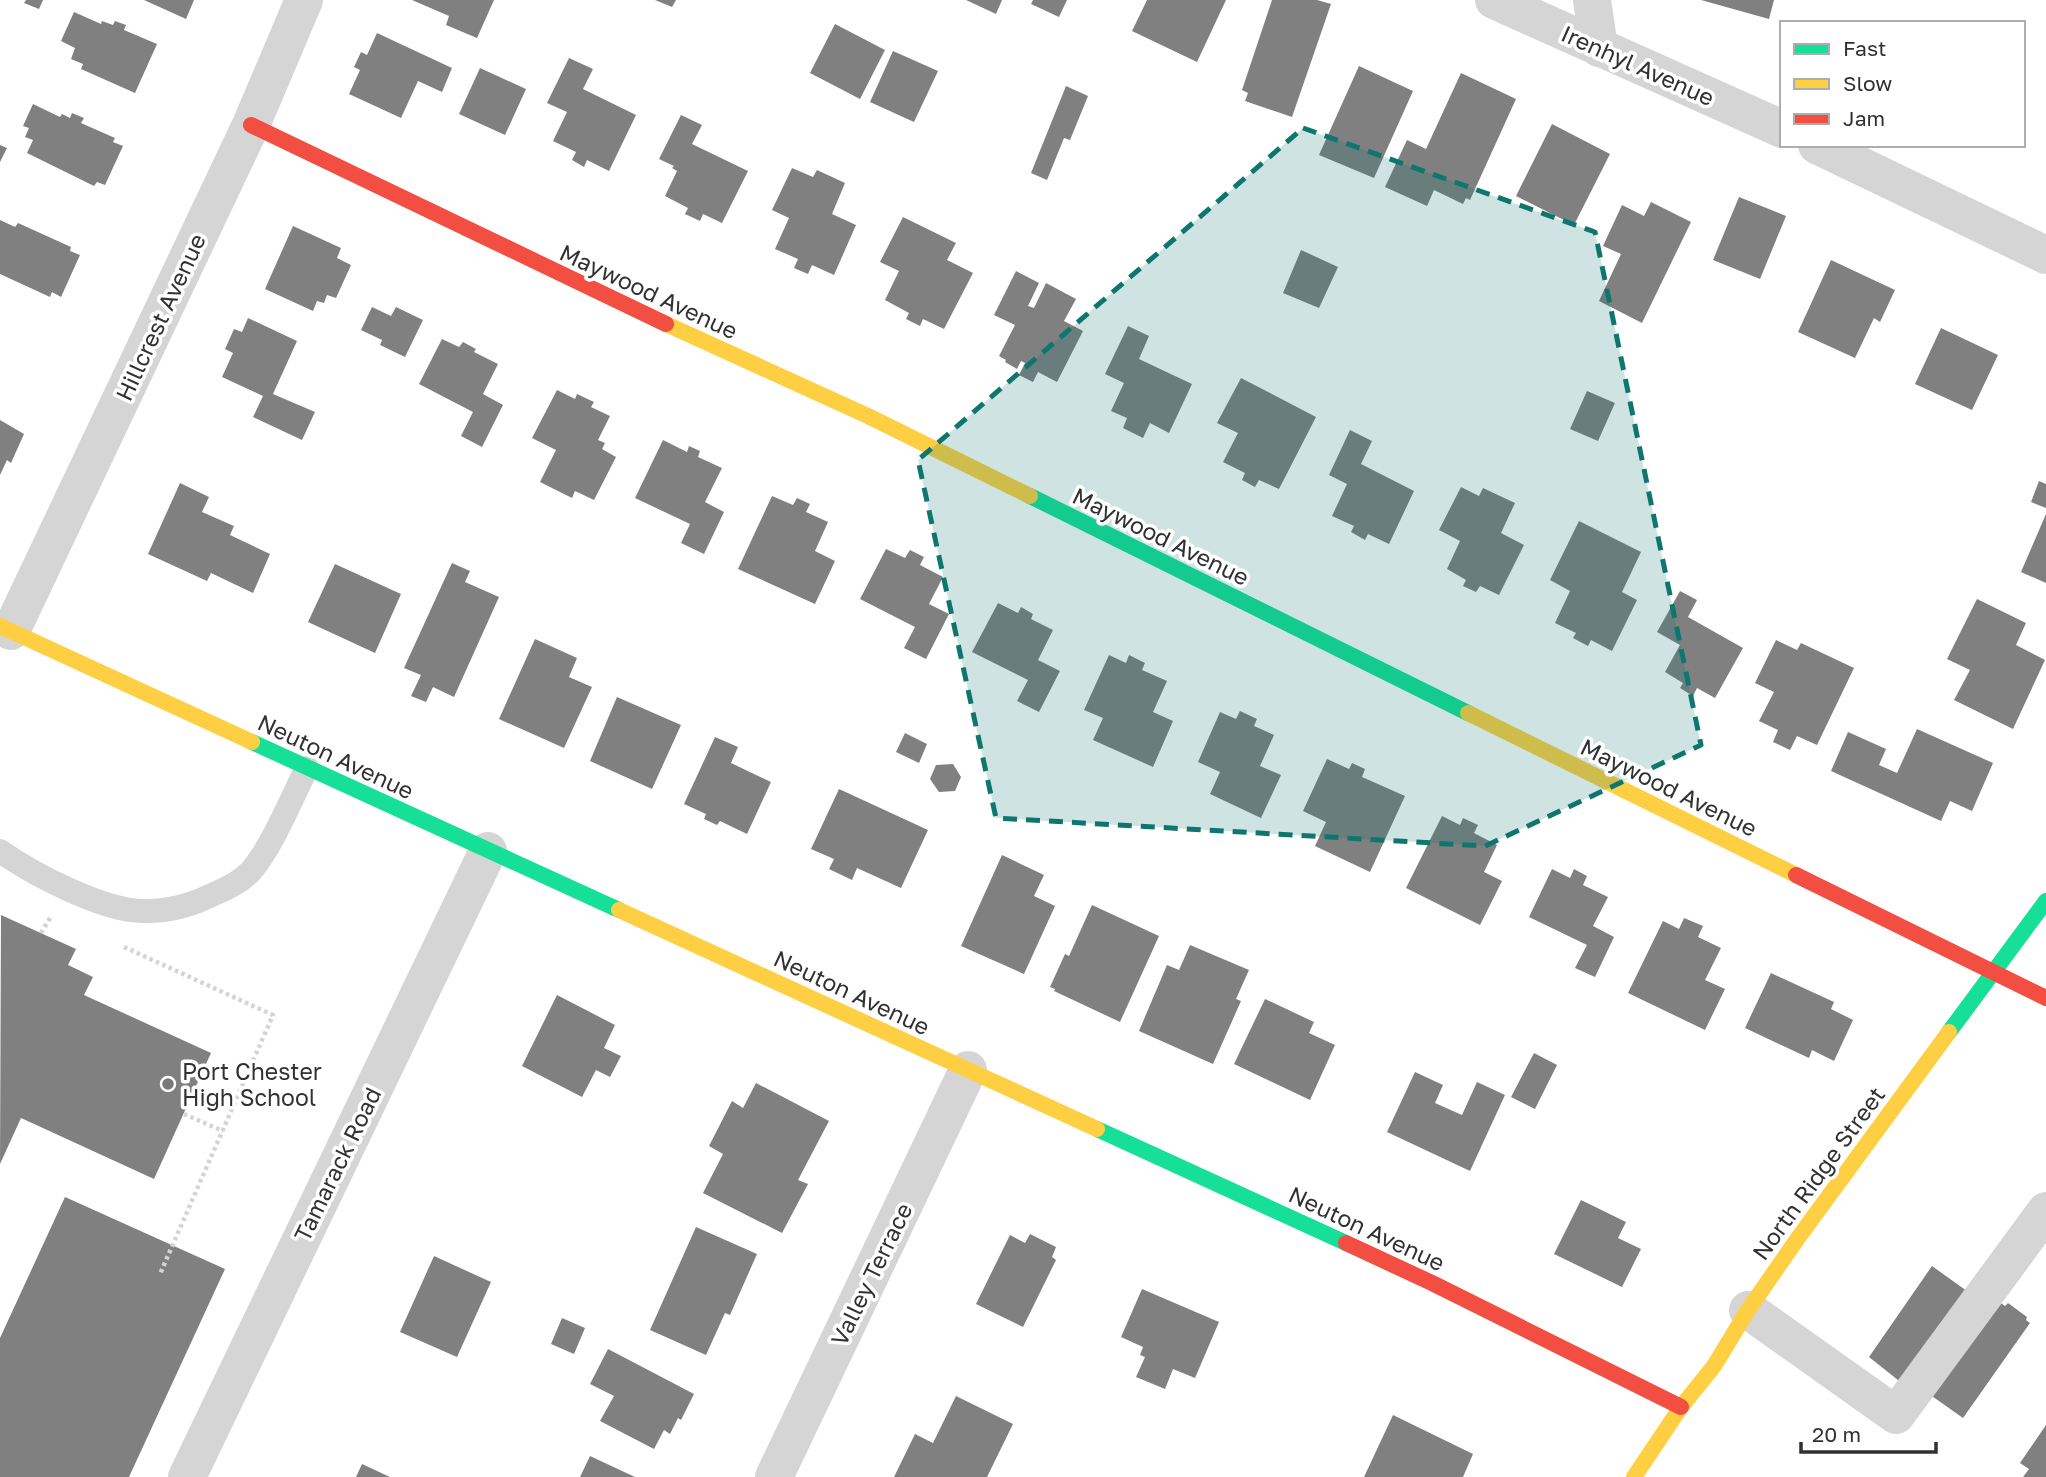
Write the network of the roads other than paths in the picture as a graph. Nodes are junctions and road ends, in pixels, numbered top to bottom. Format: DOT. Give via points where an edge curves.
graph roads {
  1 [pos="304,0"];
  2 [pos="1494,0"];
  3 [pos="1592,0"];
  4 [pos="1599,48"];
  5 [pos="251,125"];
  6 [pos="1780,128"];
  7 [pos="1821,147"];
  8 [pos="2046,255"];
  9 [pos="6,629"];
  10 [pos="307,768"];
  11 [pos="0,851"];
  12 [pos="488,851"];
  13 [pos="2046,901"];
  14 [pos="1993,973"];
  15 [pos="2046,998"];
  16 [pos="968,1070"];
  17 [pos="2046,1211"];
  18 [pos="1748,1310"];
  19 [pos="1681,1407"];
  20 [pos="187,1477"];
  21 [pos="774,1477"];
  22 [pos="1634,1477"];
  1 -- 5 [label="street, Hillcrest Avenue"];
  2 -- 4 [label="street, Irenhyl Avenue"];
  3 -- 4 [label="street"];
  4 -- 6 [label="street, Irenhyl Avenue"];
  5 -- 9 [label="street, Hillcrest Avenue"];
  5 -- 14 [label="street, Maywood Avenue" via="624,306 881,422"];
  7 -- 8 [label="street"];
  9 -- 10 [label="street, Neuton Avenue"];
  10 -- 11 [label="lane" via="249,873 194,903 141,911 118,908 22,866"];
  10 -- 12 [label="street, Neuton Avenue"];
  12 -- 16 [label="street, Neuton Avenue"];
  12 -- 20 [label="street, Tamarack Road"];
  13 -- 14 [label="street, North Ridge Street"];
  14 -- 15 [label="street, Maywood Avenue"];
  14 -- 18 [label="street, North Ridge Street"];
  16 -- 19 [label="street, Neuton Avenue" via="1432,1283"];
  16 -- 21 [label="street, Valley Terrace"];
  17 -- 18 [label="street" via="1896,1415"];
  18 -- 19 [label="street, North Ridge Street" via="1714,1366"];
  19 -- 22 [label="street, North Ridge Street"];
}
